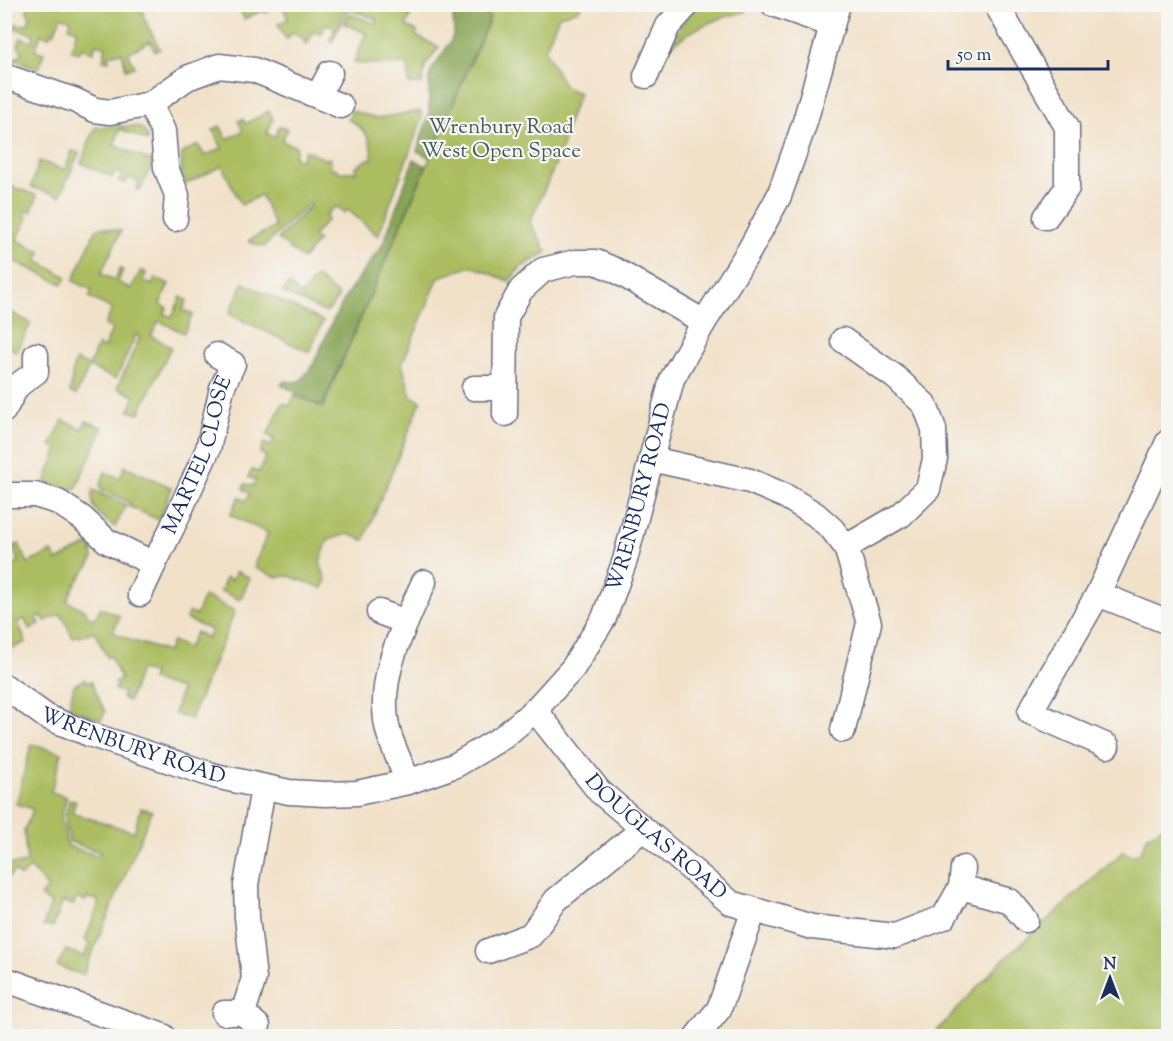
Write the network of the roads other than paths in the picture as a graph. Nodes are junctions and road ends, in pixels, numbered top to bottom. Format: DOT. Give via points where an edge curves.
graph roads {
  1 [pos="688,4"];
  2 [pos="773,4"];
  3 [pos="996,4"];
  4 [pos="835,15"];
  5 [pos="330,73"];
  6 [pos="4,76"];
  7 [pos="646,76"];
  8 [pos="318,96"];
  9 [pos="150,104"];
  10 [pos="341,106"];
  11 [pos="1046,217"];
  12 [pos="175,219"];
  13 [pos="704,321"];
  14 [pos="843,340"];
  15 [pos="217,355"];
  16 [pos="41,371"];
  17 [pos="474,388"];
  18 [pos="504,388"];
  19 [pos="4,410"];
  20 [pos="505,414"];
  21 [pos="1168,442"];
  22 [pos="651,459"];
  23 [pos="6,490"];
  24 [pos="846,547"];
  25 [pos="154,564"];
  26 [pos="424,582"];
  27 [pos="140,594"];
  28 [pos="1098,594"];
  29 [pos="380,612"];
  30 [pos="406,622"];
  31 [pos="1168,622"];
  32 [pos="6,691"];
  33 [pos="535,710"];
  34 [pos="843,730"];
  35 [pos="1107,746"];
  36 [pos="408,782"];
  37 [pos="263,788"];
  38 [pos="643,829"];
  39 [pos="754,910"];
  40 [pos="1026,920"];
  41 [pos="488,951"];
  42 [pos="4,979"];
  43 [pos="241,1017"];
  44 [pos="163,1036"];
  45 [pos="697,1036"];
  1 -- 7 [label="street" via="668,26"];
  2 -- 4 [label="street"];
  3 -- 11 [label="street" via="1067,127 1067,188"];
  4 -- 13 [label="street, WRENBURY ROAD" via="779,196"];
  5 -- 8 [label="street"];
  6 -- 9 [label="street" via="95,110 110,112"];
  8 -- 9 [label="street" via="254,70 219,66 187,78"];
  8 -- 10 [label="street"];
  9 -- 12 [label="street" via="164,131 166,168 177,195"];
  13 -- 18 [label="street" via="596,262 575,262 543,270 521,290 506,317"];
  13 -- 22 [label="street, WRENBURY ROAD" via="672,379"];
  14 -- 24 [label="street" via="895,377 925,405 934,429 935,459 928,489 901,515"];
  15 -- 25 [label="street, MARTEL CLOSE" via="233,364 222,388 208,449"];
  16 -- 19 [label="street" via="17,386"];
  17 -- 18 [label="street"];
  18 -- 20 [label="street"];
  21 -- 28 [label="street"];
  22 -- 24 [label="street" via="750,481 785,496 815,514"];
  22 -- 33 [label="street, WRENBURY ROAD" via="625,560 604,618 573,668"];
  23 -- 25 [label="street" via="58,502 107,541"];
  24 -- 34 [label="street" via="869,622"];
  25 -- 27 [label="street, MARTEL CLOSE"];
  26 -- 30 [label="street"];
  28 -- 31 [label="street"];
  28 -- 35 [label="street" via="1022,709"];
  29 -- 30 [label="street"];
  30 -- 36 [label="street" via="384,690 389,733"];
  32 -- 37 [label="street, WRENBURY ROAD" via="47,717 89,734"];
  33 -- 36 [label="street, WRENBURY ROAD" via="503,736 456,765"];
  33 -- 38 [label="street, DOUGLAS ROAD" via="599,791"];
  36 -- 37 [label="street, WRENBURY ROAD" via="357,793"];
  37 -- 43 [label="street" via="246,885 254,978"];
  38 -- 39 [label="street, DOUGLAS ROAD" via="730,903"];
  38 -- 41 [label="street" via="556,900 531,935"];
  39 -- 40 [label="street, DOUGLAS ROAD" via="812,927 895,936 944,917 962,878 1010,901"];
  39 -- 45 [label="street" via="719,1009"];
  42 -- 44 [label="street"];
}
